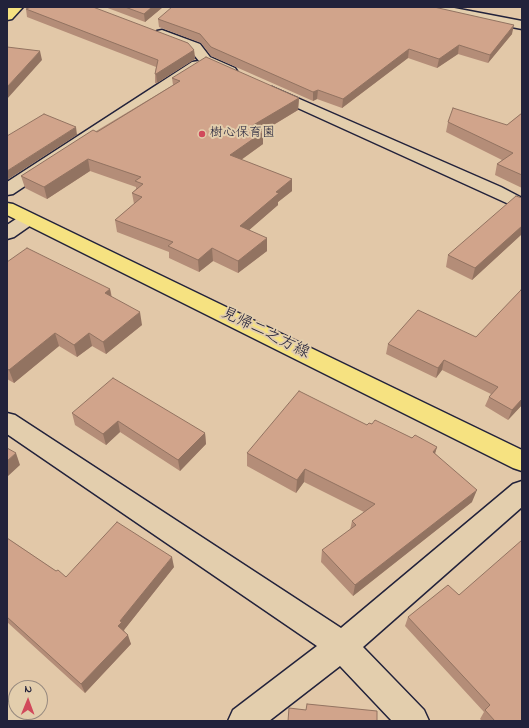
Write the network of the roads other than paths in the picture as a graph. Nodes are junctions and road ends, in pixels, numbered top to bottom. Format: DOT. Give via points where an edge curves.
graph roads {
  1 [pos="17,7"];
  2 [pos="429,7"];
  3 [pos="7,16"];
  4 [pos="522,25"];
  5 [pos="148,28"];
  6 [pos="204,60"];
  7 [pos="241,76"];
  8 [pos="255,83"];
  9 [pos="7,190"];
  10 [pos="522,205"];
  11 [pos="7,208"];
  12 [pos="28,219"];
  13 [pos="7,233"];
  14 [pos="7,422"];
  15 [pos="522,461"];
  16 [pos="522,492"];
  17 [pos="342,646"];
  18 [pos="7,717"];
  19 [pos="11,721"];
  20 [pos="244,721"];
  21 [pos="414,721"];
  1 -- 3 [label="main road"];
  2 -- 4 [label="street"];
  5 -- 6 [label="street" via="195,47"];
  6 -- 7 [label="street"];
  6 -- 9 [label="street"];
  8 -- 10 [label="street"];
  11 -- 12 [label="main road, 見帰二之方線"];
  12 -- 13 [label="street"];
  12 -- 15 [label="main road, 見帰二之方線"];
  14 -- 17 [label="street"];
  16 -- 17 [label="street"];
  17 -- 20 [label="street"];
  17 -- 21 [label="street"];
  18 -- 19 [label="street"];
}
